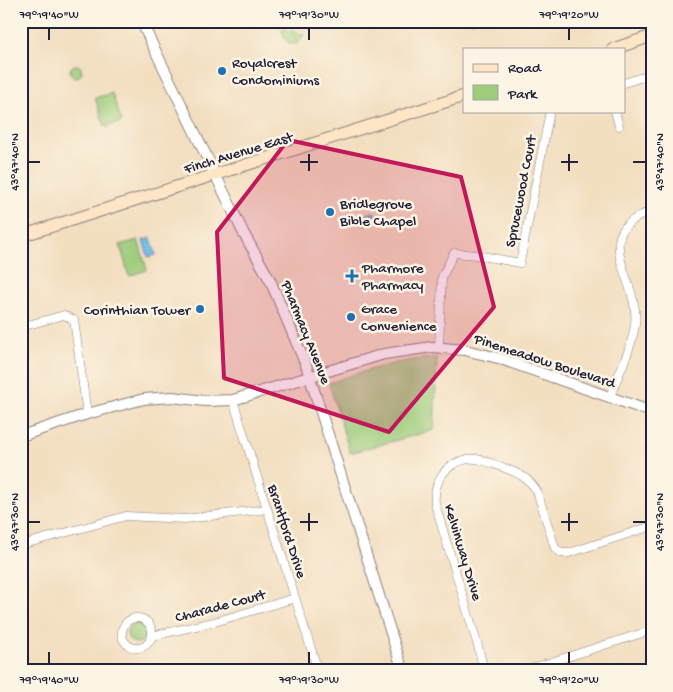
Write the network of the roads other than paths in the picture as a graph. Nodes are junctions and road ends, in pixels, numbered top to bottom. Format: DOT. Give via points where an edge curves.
graph roads {
  1 [pos="141,21"];
  2 [pos="465,21"];
  3 [pos="480,21"];
  4 [pos="652,36"];
  5 [pos="615,48"];
  6 [pos="652,74"];
  7 [pos="626,82"];
  8 [pos="463,96"];
  9 [pos="550,112"];
  10 [pos="615,112"];
  11 [pos="619,126"];
  12 [pos="215,175"];
  13 [pos="652,210"];
  14 [pos="21,236"];
  15 [pos="21,327"];
  16 [pos="439,346"];
  17 [pos="310,375"];
  18 [pos="610,397"];
  19 [pos="233,400"];
  20 [pos="652,412"];
  21 [pos="87,414"];
  22 [pos="21,436"];
  23 [pos="652,458"];
  24 [pos="652,501"];
  25 [pos="267,509"];
  26 [pos="652,526"];
  27 [pos="21,545"];
  28 [pos="295,598"];
  29 [pos="652,630"];
  30 [pos="152,636"];
  31 [pos="21,659"];
  32 [pos="25,671"];
  33 [pos="318,671"];
  34 [pos="403,671"];
  35 [pos="484,671"];
  36 [pos="523,671"];
  1 -- 12 [label="street, Pharmacy Avenue"];
  2 -- 3 [label="street"];
  4 -- 5 [label="main road"];
  6 -- 7 [label="street"];
  8 -- 12 [label="main road, Finch Avenue East"];
  9 -- 16 [label="street, Sprucewood Court" via="520,263 454,253 442,277"];
  10 -- 11 [label="street"];
  12 -- 14 [label="main road, Finch Avenue East"];
  12 -- 17 [label="street, Pharmacy Avenue" via="270,280"];
  13 -- 18 [label="street" via="633,218 624,227 617,245 635,323"];
  15 -- 21 [label="street" via="64,315 74,320"];
  16 -- 17 [label="street, Pinemeadow Boulevard" via="397,350"];
  16 -- 18 [label="street, Pinemeadow Boulevard" via="498,358"];
  17 -- 19 [label="street, Pinemeadow Boulevard"];
  17 -- 34 [label="street, Pharmacy Avenue"];
  18 -- 20 [label="street, Pinemeadow Boulevard"];
  19 -- 21 [label="street, Pinemeadow Boulevard" via="144,399"];
  19 -- 25 [label="street, Brantford Drive"];
  21 -- 22 [label="street, Pinemeadow Boulevard"];
  23 -- 24 [label="street"];
  25 -- 27 [label="street" via="185,519 126,516"];
  25 -- 28 [label="street, Brantford Drive"];
  26 -- 35 [label="street, Kelvinway Drive" via="561,553 555,548 537,491 521,474 469,459 450,466 438,481 435,504"];
  28 -- 30 [label="street, Charade Court"];
  28 -- 33 [label="street, Brantford Drive"];
  29 -- 36 [label="street"];
  30 -- 30 [label="street, Charade Court" via="148,622 140,618 126,622 122,631 127,644 137,648 146,645"];
  31 -- 32 [label="street"];
}
